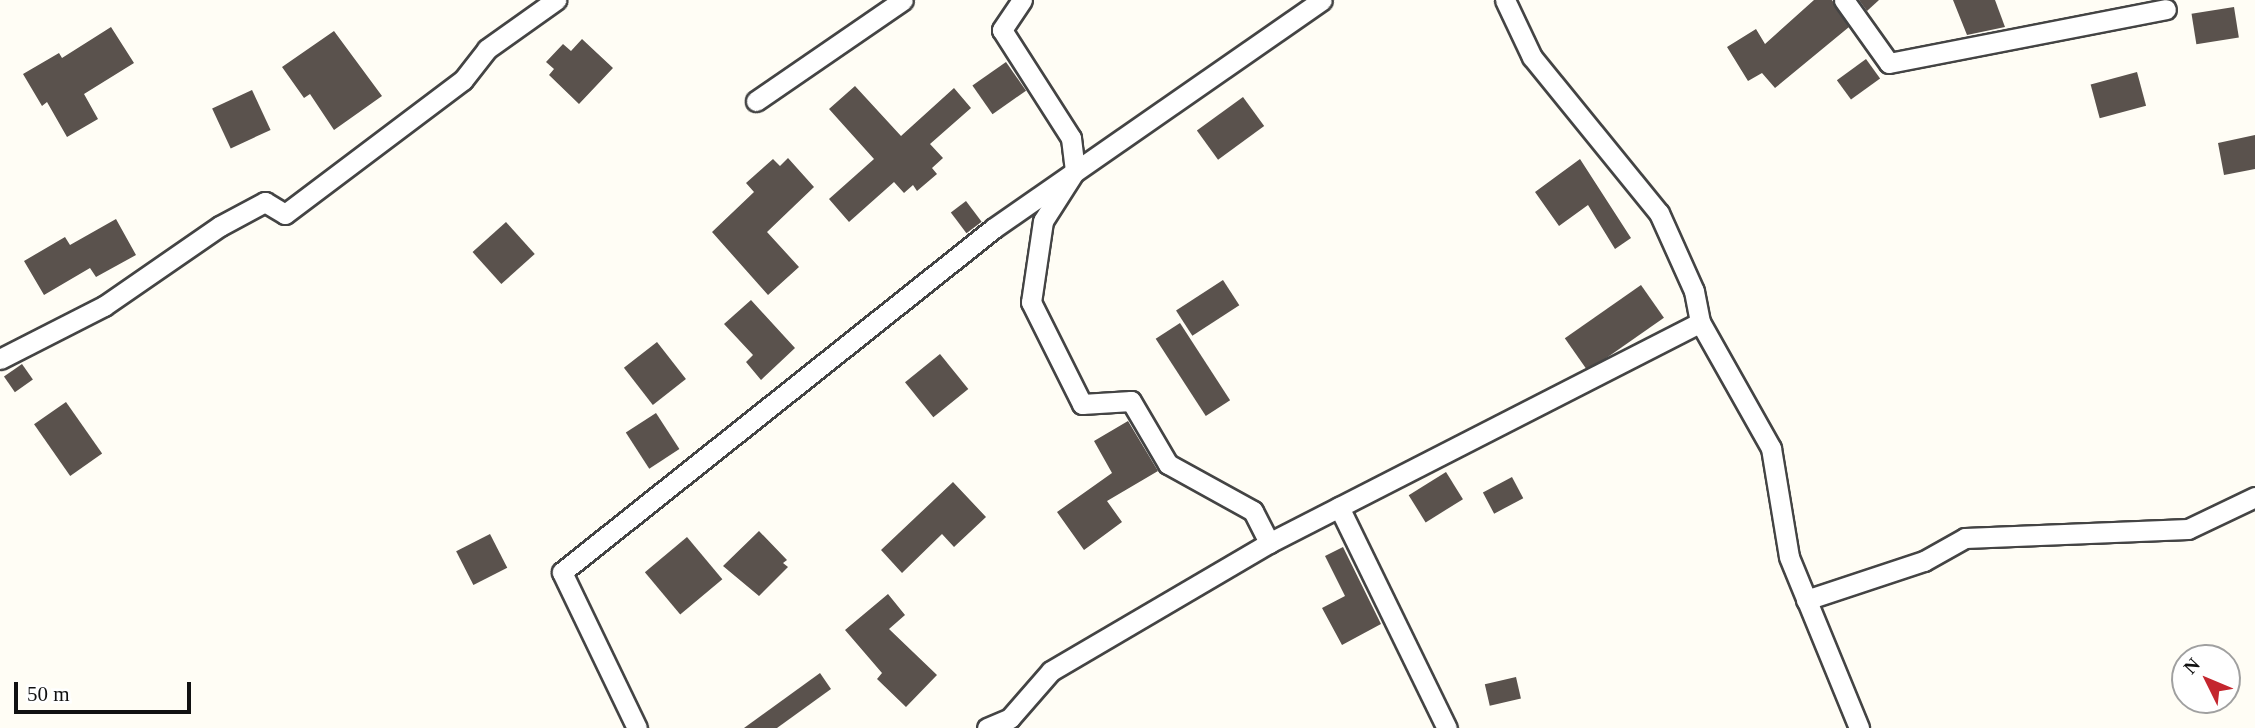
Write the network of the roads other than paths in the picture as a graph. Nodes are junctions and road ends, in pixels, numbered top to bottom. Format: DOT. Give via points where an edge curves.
graph roads {
  1 [pos="556,0"];
  2 [pos="903,0"];
  3 [pos="1022,0"];
  4 [pos="1322,0"];
  5 [pos="1505,0"];
  6 [pos="1844,0"];
  7 [pos="2166,9"];
  8 [pos="756,101"];
  9 [pos="1075,171"];
  10 [pos="1700,322"];
  11 [pos="0,359"];
  12 [pos="2255,497"];
  13 [pos="1339,507"];
  14 [pos="1269,543"];
  15 [pos="1807,600"];
  16 [pos="637,728"];
  17 [pos="987,728"];
  18 [pos="1447,728"];
  19 [pos="1859,728"];
  1 -- 11 [label="street" via="487,49 463,80 285,214 265,202 220,226 104,306"];
  2 -- 8 [label="street"];
  3 -- 9 [label="street" via="1002,30 1071,138"];
  4 -- 9 [label="street"];
  5 -- 10 [label="street" via="1532,57 1659,213 1694,291"];
  6 -- 7 [label="street" via="1889,63"];
  9 -- 14 [label="street" via="1043,220 1031,302 1082,404 1131,401 1168,464 1252,511"];
  9 -- 16 [label="street" via="994,228 562,572"];
  10 -- 13 [label="street"];
  10 -- 15 [label="street" via="1771,447 1789,557"];
  12 -- 15 [label="street" via="2188,529 1965,538 1924,561"];
  13 -- 14 [label="street"];
  13 -- 18 [label="street"];
  14 -- 17 [label="street" via="1051,671 1010,718"];
  15 -- 19 [label="street"];
}
